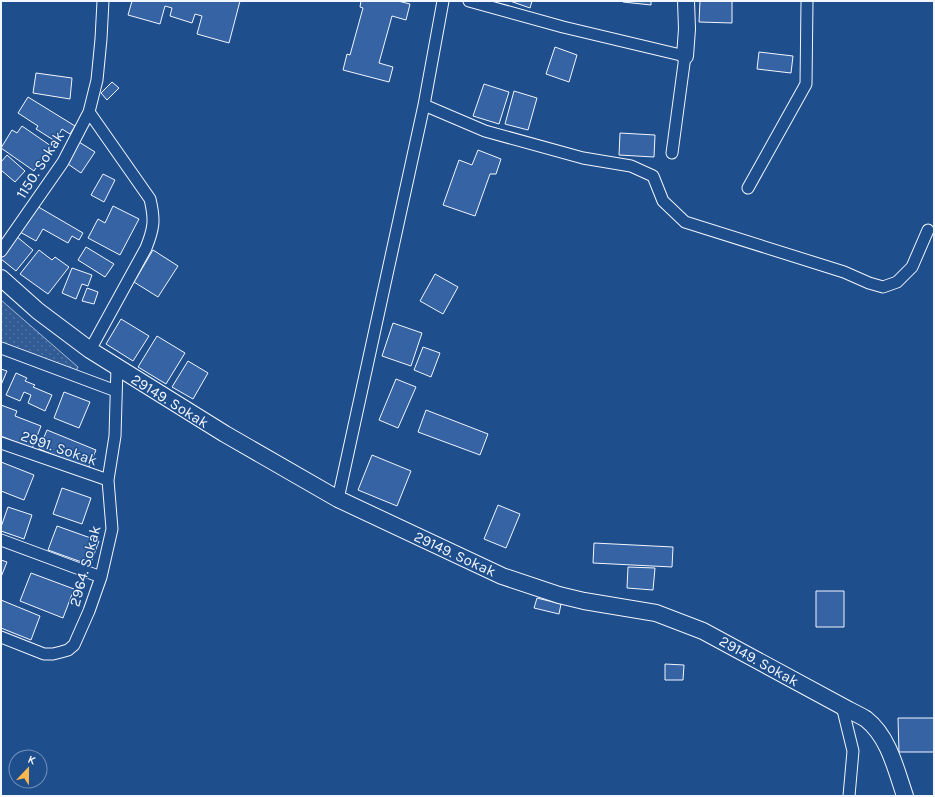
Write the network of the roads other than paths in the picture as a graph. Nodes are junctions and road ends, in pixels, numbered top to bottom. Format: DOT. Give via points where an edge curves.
graph roads {
  1 [pos="103,1"];
  2 [pos="443,1"];
  3 [pos="469,1"];
  4 [pos="686,1"];
  5 [pos="808,1"];
  6 [pos="685,56"];
  7 [pos="424,106"];
  8 [pos="89,112"];
  9 [pos="672,153"];
  10 [pos="748,188"];
  11 [pos="928,230"];
  12 [pos="1,251"];
  13 [pos="1,278"];
  14 [pos="1,348"];
  15 [pos="90,350"];
  16 [pos="117,367"];
  17 [pos="116,391"];
  18 [pos="1,443"];
  19 [pos="108,480"];
  20 [pos="338,498"];
  21 [pos="1,540"];
  22 [pos="101,577"];
  23 [pos="1,637"];
  24 [pos="842,706"];
  25 [pos="849,796"];
  26 [pos="906,796"];
  1 -- 8 [label="street, 1150. Sokak" via="97,80"];
  2 -- 7 [label="street"];
  3 -- 6 [label="street" via="563,27"];
  4 -- 6 [label="street"];
  5 -- 10 [label="street" via="806,84"];
  6 -- 9 [label="street"];
  7 -- 11 [label="street" via="485,131 583,158 631,166 653,176 663,201 685,222 844,272 883,287 897,282 912,267"];
  7 -- 20 [label="street"];
  8 -- 12 [label="street, 1150. Sokak" via="63,162"];
  8 -- 15 [label="street" via="150,199 154,215 153,232 146,248"];
  13 -- 15 [label="street, 29149. Sokak" via="38,311"];
  14 -- 17 [label="street"];
  15 -- 16 [label="street, 29149. Sokak"];
  16 -- 17 [label="street, 2964. Sokak"];
  16 -- 20 [label="street, 29149. Sokak" via="225,434"];
  17 -- 19 [label="street, 2964. Sokak" via="115,436"];
  18 -- 19 [label="street, 2991. Sokak"];
  19 -- 22 [label="street, 2964. Sokak" via="112,528"];
  20 -- 24 [label="street, 29149. Sokak" via="502,576 584,602 656,613 703,631"];
  21 -- 22 [label="street"];
  22 -- 23 [label="street, 2964. Sokak" via="90,611 74,645 68,650 44,654"];
  24 -- 25 [label="street" via="853,751"];
  24 -- 26 [label="street, 29149. Sokak" via="875,728 890,751"];
}
